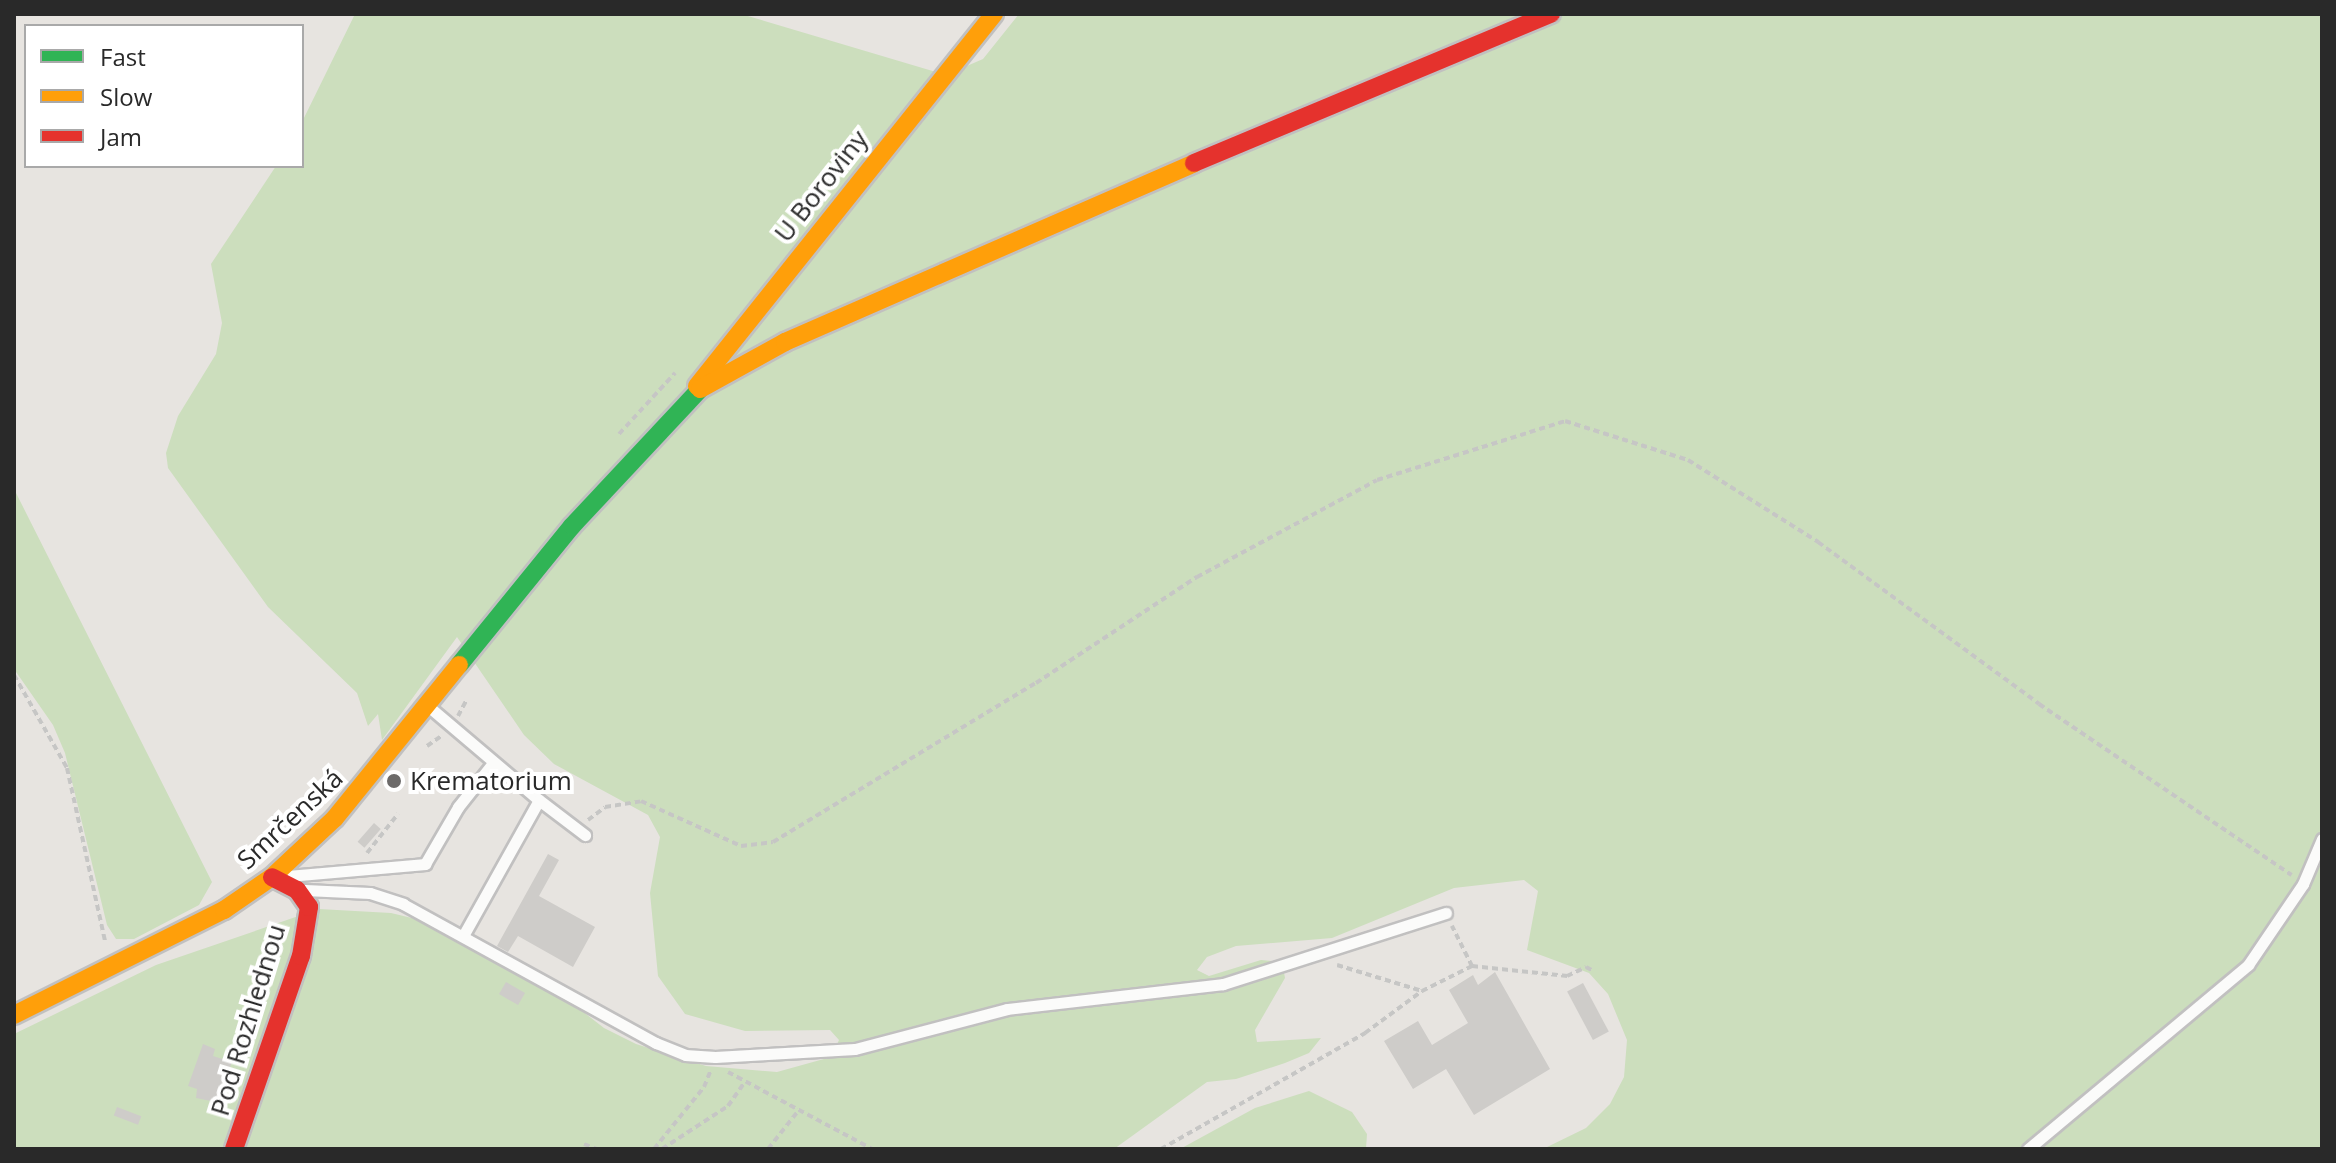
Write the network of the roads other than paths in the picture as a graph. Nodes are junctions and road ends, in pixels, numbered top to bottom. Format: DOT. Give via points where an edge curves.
graph roads {
  1 [pos="994,14"];
  2 [pos="1551,14"];
  3 [pos="694,393"];
  4 [pos="427,705"];
  5 [pos="493,763"];
  6 [pos="539,800"];
  7 [pos="581,832"];
  8 [pos="2322,839"];
  9 [pos="272,877"];
  10 [pos="297,890"];
  11 [pos="1446,913"];
  12 [pos="463,936"];
  13 [pos="14,1015"];
  14 [pos="234,1149"];
  15 [pos="2028,1149"];
  1 -- 3 [label="street, U Boroviny" via="718,354"];
  2 -- 3 [label="street" via="1338,100 785,342"];
  3 -- 4 [label="street, Smrčenská" via="626,463"];
  4 -- 5 [label="lane"];
  4 -- 9 [label="street, Smrčenská" via="335,818"];
  5 -- 6 [label="lane"];
  5 -- 9 [label="lane" via="458,807 425,864"];
  6 -- 7 [label="lane"];
  6 -- 12 [label="lane"];
  8 -- 15 [label="lane" via="2303,884 2248,965"];
  9 -- 10 [label="street"];
  9 -- 13 [label="street, Smrčenská" via="224,910"];
  10 -- 12 [label="lane" via="370,893"];
  10 -- 14 [label="street, Pod Rozhlednou" via="309,907 301,956"];
  11 -- 12 [label="lane" via="1223,984 1007,1009 855,1049 782,1056 697,1056 656,1043"];
}
